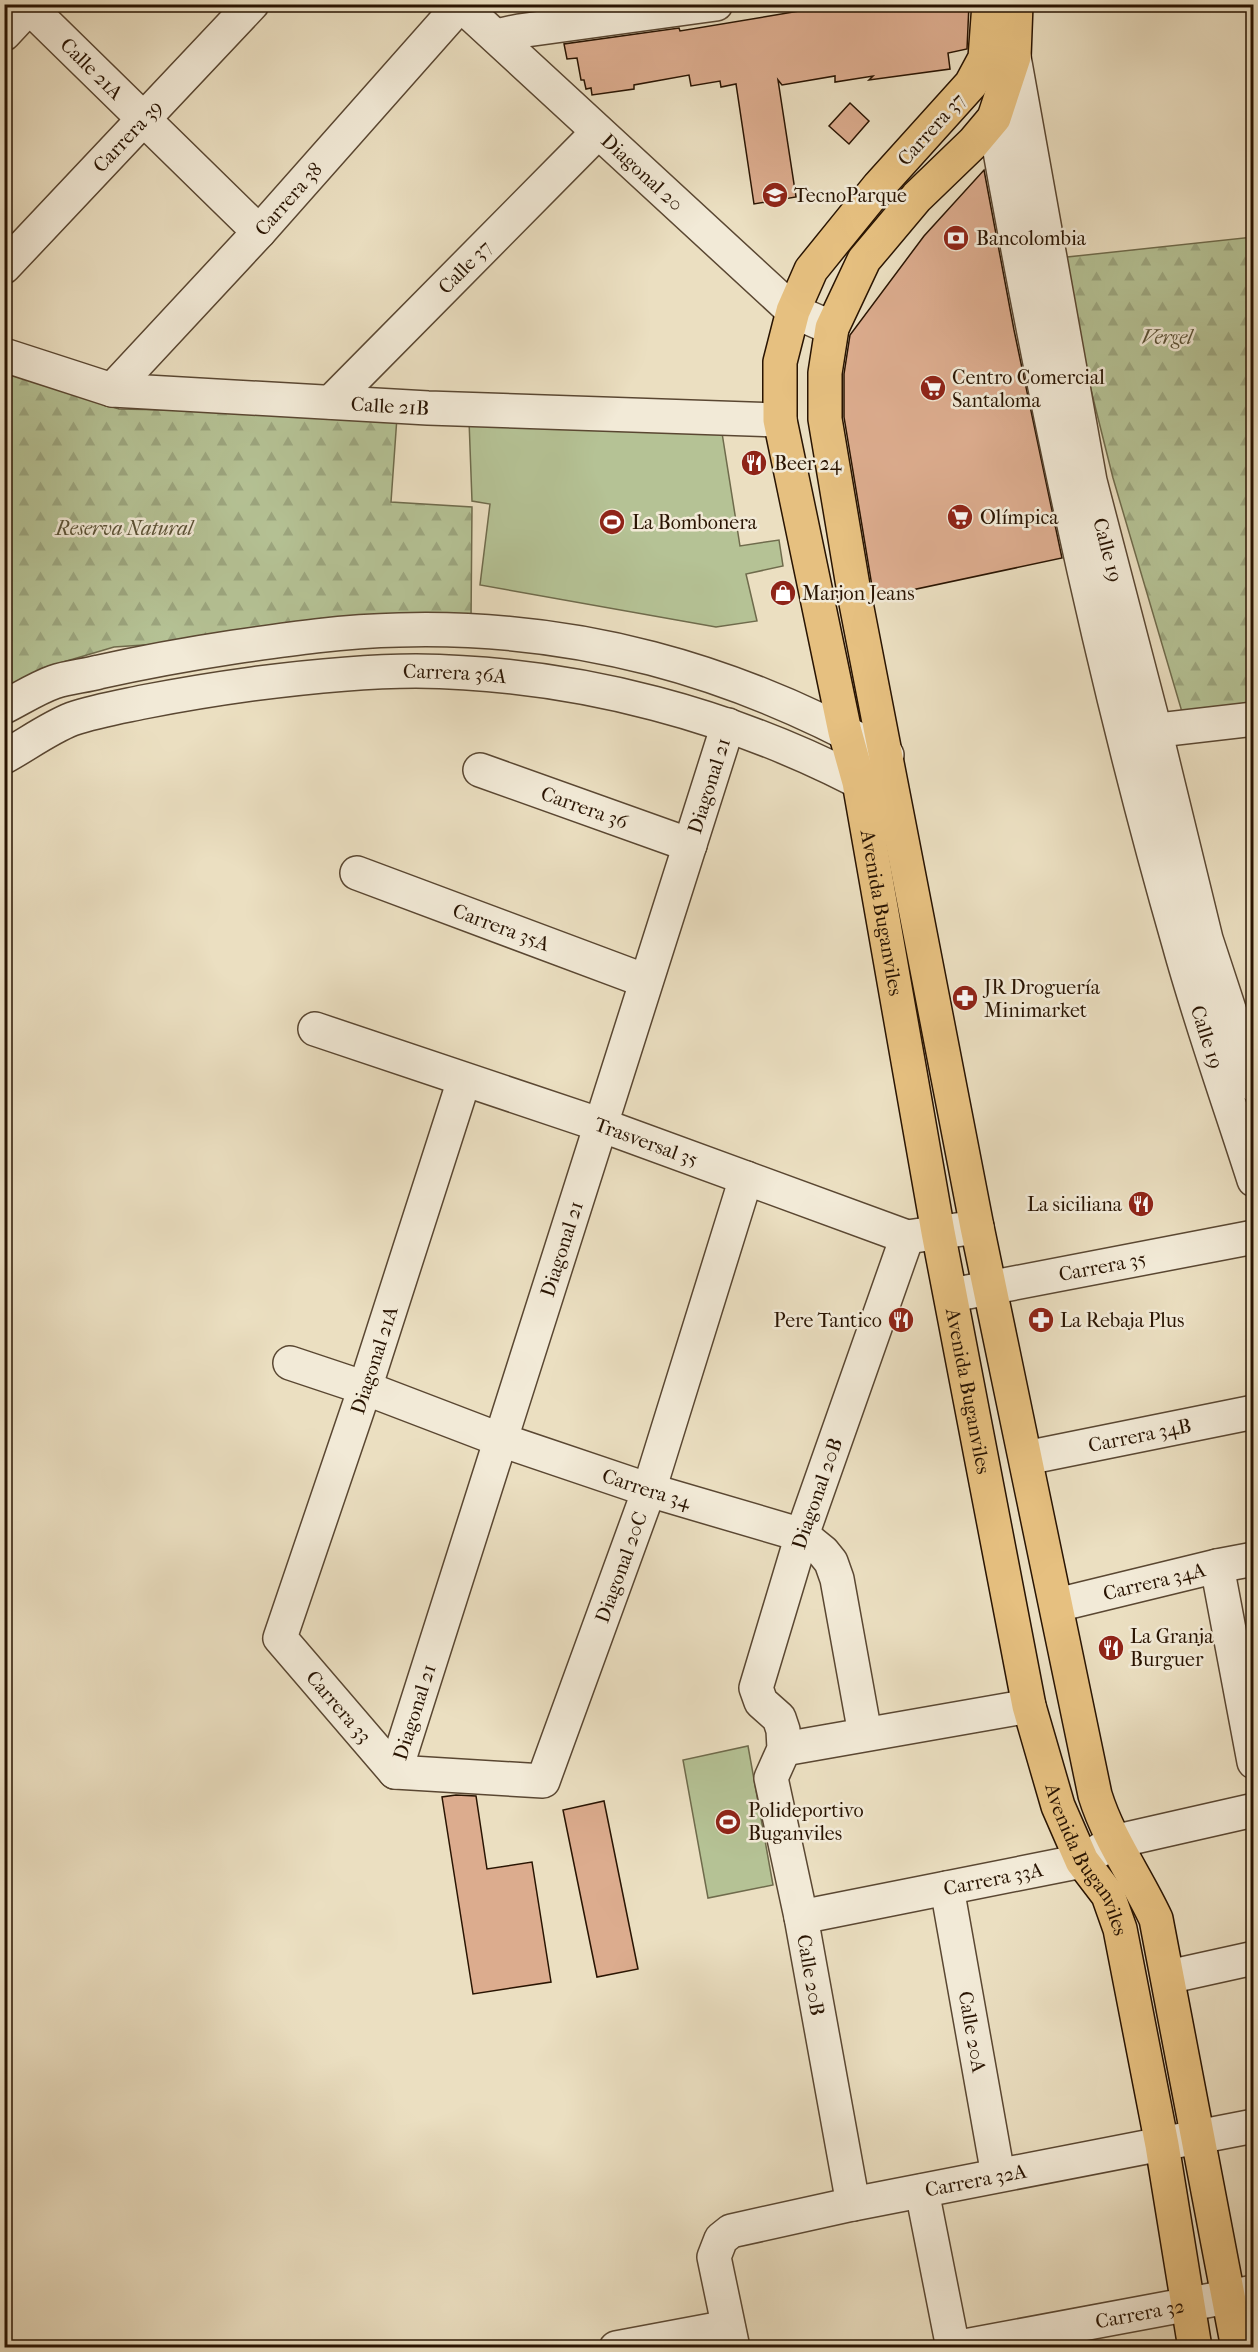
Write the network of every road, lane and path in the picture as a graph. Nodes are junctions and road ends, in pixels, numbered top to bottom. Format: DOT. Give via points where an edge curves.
graph roads {
  1 [pos="252,4"];
  2 [pos="460,4"];
  3 [pos="716,4"];
  4 [pos="989,4"];
  5 [pos="1016,4"];
  6 [pos="29,5"];
  7 [pos="627,10"];
  8 [pos="4,34"];
  9 [pos="496,36"];
  10 [pos="999,58"];
  11 [pos="143,118"];
  12 [pos="994,118"];
  13 [pos="598,132"];
  14 [pos="259,232"];
  15 [pos="4,267"];
  16 [pos="794,311"];
  17 [pos="832,327"];
  18 [pos="4,356"];
  19 [pos="112,390"];
  20 [pos="331,402"];
  21 [pos="825,418"];
  22 [pos="780,420"];
  23 [pos="4,707"];
  24 [pos="1254,719"];
  25 [pos="728,725"];
  26 [pos="1155,730"];
  27 [pos="845,732"];
  28 [pos="1122,735"];
  29 [pos="887,755"];
  30 [pos="4,757"];
  31 [pos="480,770"];
  32 [pos="859,782"];
  33 [pos="897,803"];
  34 [pos="690,845"];
  35 [pos="357,873"];
  36 [pos="646,981"];
  37 [pos="315,1029"];
  38 [pos="464,1080"];
  39 [pos="1254,1085"];
  40 [pos="601,1125"];
  41 [pos="747,1178"];
  42 [pos="1254,1180"];
  43 [pos="977,1227"];
  44 [pos="923,1234"];
  45 [pos="1254,1237"];
  46 [pos="989,1286"];
  47 [pos="952,1295"];
  48 [pos="290,1363"];
  49 [pos="365,1388"];
  50 [pos="1254,1412"];
  51 [pos="501,1440"];
  52 [pos="1026,1458"];
  53 [pos="649,1490"];
  54 [pos="802,1535"];
  55 [pos="1254,1559"];
  56 [pos="1217,1566"];
  57 [pos="1057,1605"];
  58 [pos="280,1638"];
  59 [pos="1029,1706"];
  60 [pos="865,1734"];
  61 [pos="784,1749"];
  62 [pos="1254,1762"];
  63 [pos="396,1772"];
  64 [pos="1254,1810"];
  65 [pos="1113,1842"];
  66 [pos="1082,1861"];
  67 [pos="947,1888"];
  68 [pos="801,1917"];
  69 [pos="1254,1958"];
  70 [pos="1168,1977"];
  71 [pos="1254,2126"];
  72 [pos="1197,2138"];
  73 [pos="1162,2145"];
  74 [pos="998,2175"];
  75 [pos="922,2191"];
  76 [pos="853,2204"];
  77 [pos="1241,2295"];
  78 [pos="1187,2304"];
  79 [pos="731,2337"];
  80 [pos="616,2348"];
  81 [pos="953,2348"];
  82 [pos="1195,2348"];
  83 [pos="1238,2348"];
  1 -- 11 [label="street, Carrera 39"];
  2 -- 9 [label="street, Diagonal 20"];
  2 -- 14 [label="street, Carrera 38"];
  3 -- 7 [label="street"];
  4 -- 10 [label="main road, Calle 19"];
  5 -- 10 [label="main road, Calle 19"];
  6 -- 8 [label="street"];
  6 -- 11 [label="street, Calle 21A"];
  7 -- 9 [label="street"];
  9 -- 13 [label="street, Diagonal 20"];
  10 -- 12 [label="main road, Carrera 37"];
  10 -- 16 [label="main road, Carrera 37" via="879,186 811,270"];
  10 -- 26 [label="street, Calle 19" via="1090,481"];
  11 -- 14 [label="street, Calle 21A"];
  11 -- 15 [label="street, Carrera 39"];
  12 -- 17 [label="main road, Carrera 37" via="917,197 864,260"];
  12 -- 28 [label="street, Calle 19" via="1065,492"];
  13 -- 16 [label="street, Diagonal 20"];
  13 -- 20 [label="street, Calle 37"];
  14 -- 19 [label="street, Carrera 38"];
  16 -- 17 [label="street, Diagonal 20"];
  16 -- 22 [label="main road, Carrera 37" via="780,362"];
  17 -- 21 [label="main road, Carrera 37" via="825,372"];
  18 -- 19 [label="street, Calle 21B"];
  19 -- 20 [label="street, Calle 21B"];
  20 -- 22 [label="street, Calle 21B"];
  21 -- 29 [label="main road, Avenida Buganviles" via="855,598"];
  22 -- 27 [label="main road, Avenida Buganviles"];
  23 -- 27 [label="street" via="53,682 164,657 322,636 398,630 476,631 553,638 703,672 775,699"];
  24 -- 26 [label="street"];
  25 -- 30 [label="street, Carrera 36A" via="626,695 520,677 415,671 309,677 202,691 84,715"];
  25 -- 32 [label="street, Carrera 36A"];
  25 -- 34 [label="street, Diagonal 21"];
  26 -- 28 [label="street"];
  26 -- 39 [label="street, Calle 19" via="1206,939"];
  27 -- 29 [label="street"];
  27 -- 32 [label="main road, Avenida Buganviles"];
  28 -- 42 [label="street, Calle 19" via="1179,946"];
  29 -- 33 [label="main road, Avenida Buganviles"];
  31 -- 34 [label="street, Carrera 36"];
  32 -- 33 [label="street, Carrera 36A"];
  32 -- 44 [label="main road, Avenida Buganviles"];
  33 -- 43 [label="main road, Avenida Buganviles"];
  34 -- 36 [label="street, Diagonal 21"];
  35 -- 36 [label="street, Carrera 35A"];
  36 -- 40 [label="street, Diagonal 21"];
  37 -- 38 [label="street, Trasversal 35"];
  38 -- 40 [label="street, Trasversal 35"];
  38 -- 49 [label="street, Diagonal 21A"];
  40 -- 41 [label="street, Trasversal 35"];
  40 -- 51 [label="street, Diagonal 21"];
  41 -- 44 [label="street, Trasversal 35"];
  41 -- 53 [label="street, Diagonal 20C"];
  43 -- 44 [label="street, Trasversal 35"];
  43 -- 46 [label="main road, Avenida Buganviles"];
  44 -- 47 [label="main road, Avenida Buganviles"];
  44 -- 54 [label="street, Diagonal 20B"];
  45 -- 46 [label="street, Carrera 35"];
  46 -- 47 [label="street, Carrera 35"];
  46 -- 52 [label="main road, Avenida Buganviles"];
  47 -- 59 [label="main road, Avenida Buganviles"];
  48 -- 49 [label="street, Carrera 34"];
  49 -- 51 [label="street, Carrera 34"];
  49 -- 58 [label="street, Diagonal 21A"];
  50 -- 52 [label="street, Carrera 34B"];
  51 -- 53 [label="street, Carrera 34"];
  51 -- 63 [label="street, Diagonal 21"];
  52 -- 57 [label="main road, Avenida Buganviles"];
  53 -- 54 [label="street, Carrera 34"];
  53 -- 63 [label="street, Diagonal 20C" via="543,1781"];
  54 -- 60 [label="street, Carrera 34" via="831,1562 837,1579"];
  54 -- 61 [label="street, Diagonal 20B" via="756,1688 761,1701 778,1718"];
  55 -- 56 [label="street, Carrera 34A"];
  56 -- 57 [label="street, Carrera 34A"];
  56 -- 62 [label="street"];
  57 -- 65 [label="main road, Avenida Buganviles" via="1095,1795"];
  58 -- 63 [label="street, Carrera 33"];
  59 -- 60 [label="street"];
  59 -- 66 [label="main road, Avenida Buganviles" via="1058,1806"];
  60 -- 61 [label="street"];
  61 -- 68 [label="street, Calle 20B" via="771,1778"];
  64 -- 65 [label="street, Carrera 33A"];
  65 -- 66 [label="street, Carrera 33A"];
  65 -- 70 [label="main road, Avenida Buganviles" via="1156,1919"];
  66 -- 67 [label="street, Carrera 33A"];
  66 -- 73 [label="main road, Avenida Buganviles" via="1108,1895 1120,1929"];
  67 -- 68 [label="street, Carrera 33A"];
  67 -- 74 [label="street, Calle 20A"];
  68 -- 76 [label="street, Calle 20B"];
  69 -- 70 [label="street"];
  70 -- 72 [label="main road, Avenida Buganviles"];
  71 -- 72 [label="street, Carrera 32A"];
  72 -- 73 [label="street, Carrera 32A"];
  72 -- 77 [label="main road, Avenida Buganviles"];
  73 -- 74 [label="street, Carrera 32A"];
  73 -- 78 [label="main road, Avenida Buganviles"];
  74 -- 75 [label="street, Carrera 32A"];
  75 -- 76 [label="street, Carrera 32A"];
  75 -- 81 [label="street"];
  76 -- 79 [label="street, Carrera 32A" via="731,2231 721,2239 714,2257"];
  77 -- 78 [label="street, Carrera 32"];
  77 -- 83 [label="main road, Avenida Buganviles"];
  78 -- 81 [label="street, Carrera 32"];
  78 -- 82 [label="main road, Avenida Buganviles"];
  79 -- 80 [label="street"];
}
